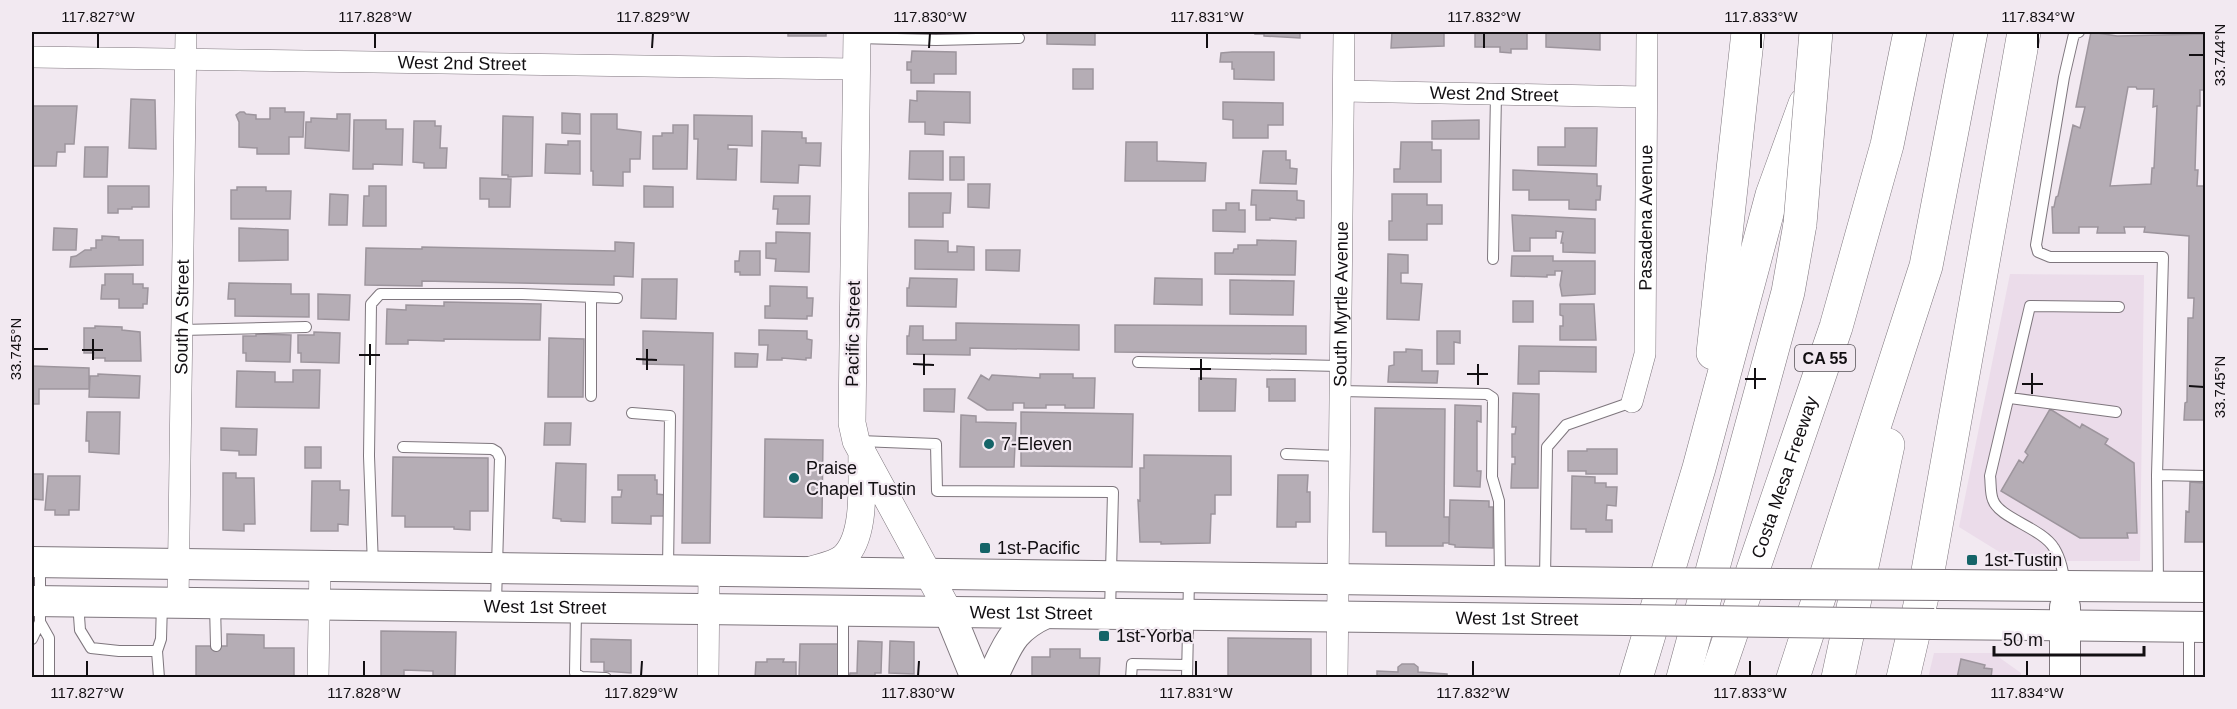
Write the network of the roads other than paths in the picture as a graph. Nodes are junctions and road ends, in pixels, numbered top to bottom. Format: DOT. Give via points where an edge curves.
graph roads {
  1 [pos="186,32"];
  2 [pos="1344,32"];
  3 [pos="1647,32"];
  4 [pos="1748,32"];
  5 [pos="1816,32"];
  6 [pos="1831,32"];
  7 [pos="1910,32"];
  8 [pos="1971,32"];
  9 [pos="2024,32"];
  10 [pos="2079,32"];
  11 [pos="857,35"];
  12 [pos="1018,38"];
  13 [pos="32,57"];
  14 [pos="186,59"];
  15 [pos="856,69"];
  16 [pos="1344,91"];
  17 [pos="1496,94"];
  18 [pos="1645,97"];
  19 [pos="1493,259"];
  20 [pos="1926,266"];
  21 [pos="591,297"];
  22 [pos="617,298"];
  23 [pos="2118,307"];
  24 [pos="306,327"];
  25 [pos="182,330"];
  26 [pos="1138,363"];
  27 [pos="1340,366"];
  28 [pos="1340,391"];
  29 [pos="591,396"];
  30 [pos="2010,398"];
  31 [pos="1632,402"];
  32 [pos="2116,412"];
  33 [pos="632,413"];
  34 [pos="859,446"];
  35 [pos="403,447"];
  36 [pos="1287,454"];
  37 [pos="1339,456"];
  38 [pos="1700,468"];
  39 [pos="2157,476"];
  40 [pos="2205,476"];
  41 [pos="35,562"];
  42 [pos="179,563"];
  43 [pos="320,565"];
  44 [pos="373,566"];
  45 [pos="498,568"];
  46 [pos="668,570"];
  47 [pos="709,571"];
  48 [pos="804,572"];
  49 [pos="927,573"];
  50 [pos="1111,576"];
  51 [pos="1189,577"];
  52 [pos="1937,578"];
  53 [pos="1338,579"];
  54 [pos="1500,581"];
  55 [pos="1545,582"];
  56 [pos="2065,586"];
  57 [pos="2158,587"];
  58 [pos="2205,587"];
  59 [pos="78,602"];
  60 [pos="170,603"];
  61 [pos="215,603"];
  62 [pos="319,605"];
  63 [pos="496,607"];
  64 [pos="37,608"];
  65 [pos="576,608"];
  66 [pos="708,609"];
  67 [pos="843,611"];
  68 [pos="950,612"];
  69 [pos="1046,613"];
  70 [pos="1110,614"];
  71 [pos="1188,615"];
  72 [pos="1337,617"];
  73 [pos="2065,626"];
  74 [pos="2197,627"];
  75 [pos="32,639"];
  76 [pos="216,646"];
  77 [pos="157,651"];
  78 [pos="1187,665"];
  79 [pos="708,677"];
  80 [pos="49,678"];
  81 [pos="159,678"];
  82 [pos="318,678"];
  83 [pos="606,678"];
  84 [pos="698,678"];
  85 [pos="843,678"];
  86 [pos="976,678"];
  87 [pos="992,678"];
  88 [pos="1131,678"];
  89 [pos="1187,678"];
  90 [pos="1337,678"];
  91 [pos="1636,678"];
  92 [pos="1683,678"];
  93 [pos="1716,678"];
  94 [pos="1793,678"];
  95 [pos="1838,678"];
  96 [pos="1881,678"];
  97 [pos="1903,678"];
  98 [pos="2065,678"];
  99 [pos="2189,678"];
  1 -- 14 [label="street, South A Street"];
  2 -- 16 [label="street, South Myrtle Avenue"];
  3 -- 18 [label="street, Pasadena Avenue"];
  4 -- 38 [label="highway"];
  5 -- 92 [label="highway, bridge" via="1800,224 1788,292"];
  6 -- 38 [label="highway" via="1772,195"];
  7 -- 93 [label="highway, Costa Mesa Freeway / CA 55" via="1887,145 1836,327"];
  8 -- 20 [label="highway"];
  9 -- 52 [label="highway"];
  10 -- 39 [label="lane" via="2074,34 2064,77 2036,245 2038,252 2050,257 2163,257"];
  11 -- 12 [label="lane"];
  11 -- 15 [label="street, Pacific Street"];
  13 -- 14 [label="street, West 2nd Street"];
  14 -- 15 [label="street, West 2nd Street"];
  14 -- 25 [label="street, South A Street"];
  15 -- 34 [label="street, Pacific Street" via="852,423"];
  16 -- 17 [label="street, West 2nd Street"];
  16 -- 27 [label="street, South Myrtle Avenue"];
  17 -- 18 [label="street, West 2nd Street"];
  17 -- 19 [label="lane"];
  18 -- 31 [label="street, Pasadena Avenue" via="1645,354"];
  20 -- 94 [label="highway"];
  20 -- 95 [label="highway"];
  21 -- 22 [label="lane"];
  21 -- 29 [label="lane"];
  21 -- 44 [label="lane" via="380,294 371,304 369,456"];
  23 -- 30 [label="lane" via="2030,306"];
  24 -- 25 [label="lane"];
  25 -- 42 [label="street, South A Street"];
  26 -- 27 [label="lane"];
  27 -- 28 [label="street, South Myrtle Avenue"];
  28 -- 37 [label="street, South Myrtle Avenue"];
  28 -- 54 [label="lane" via="1486,394 1493,398 1492,477 1499,501"];
  30 -- 32 [label="lane"];
  30 -- 56 [label="lane" via="1990,476 1993,501 2048,540 2061,565"];
  31 -- 55 [label="lane" via="1566,425 1547,447"];
  33 -- 46 [label="lane" via="670,416"];
  34 -- 48 [label="street" via="857,536 842,558"];
  34 -- 49 [label="street, Pacific Street"];
  34 -- 50 [label="lane" via="936,444 937,491 1113,492"];
  35 -- 45 [label="lane" via="497,452"];
  36 -- 37 [label="lane"];
  37 -- 53 [label="street, South Myrtle Avenue"];
  38 -- 91 [label="highway"];
  39 -- 40 [label="lane"];
  39 -- 57 [label="lane"];
  41 -- 42 [label="main road, West 1st Street"];
  41 -- 64 [label="lane"];
  42 -- 43 [label="main road, West 1st Street"];
  42 -- 60 [label="street, South A Street"];
  43 -- 44 [label="main road, West 1st Street"];
  43 -- 62 [label="street"];
  44 -- 45 [label="main road, West 1st Street"];
  45 -- 46 [label="main road, West 1st Street"];
  45 -- 63 [label="lane"];
  46 -- 47 [label="main road, West 1st Street"];
  47 -- 48 [label="main road, West 1st Street"];
  47 -- 66 [label="street"];
  48 -- 49 [label="main road, West 1st Street"];
  49 -- 50 [label="main road, West 1st Street"];
  49 -- 68 [label="street, Pacific Street"];
  50 -- 51 [label="main road, West 1st Street"];
  50 -- 70 [label="lane"];
  51 -- 53 [label="main road, West 1st Street"];
  51 -- 71 [label="lane"];
  52 -- 55 [label="main road, West 1st Street, bridge"];
  52 -- 56 [label="main road, West 1st Street"];
  52 -- 96 [label="highway"];
  52 -- 97 [label="highway"];
  53 -- 54 [label="main road, West 1st Street"];
  53 -- 72 [label="street, South Myrtle Avenue"];
  54 -- 55 [label="main road, West 1st Street"];
  56 -- 57 [label="main road, West 1st Street"];
  56 -- 73 [label="main road"];
  57 -- 58 [label="main road, West 1st Street"];
  59 -- 60 [label="main road, West 1st Street"];
  59 -- 64 [label="main road, West 1st Street"];
  59 -- 77 [label="lane" via="80,630 91,648"];
  60 -- 61 [label="main road, West 1st Street"];
  60 -- 77 [label="lane"];
  61 -- 62 [label="main road, West 1st Street"];
  61 -- 76 [label="lane"];
  62 -- 63 [label="main road, West 1st Street"];
  62 -- 82 [label="street"];
  63 -- 65 [label="main road, West 1st Street"];
  64 -- 75 [label="lane"];
  64 -- 80 [label="lane" via="49,638"];
  65 -- 66 [label="main road, West 1st Street"];
  65 -- 83 [label="lane" via="575,673"];
  66 -- 67 [label="main road, West 1st Street"];
  66 -- 79 [label="street"];
  67 -- 68 [label="main road, West 1st Street"];
  67 -- 85 [label="lane"];
  68 -- 69 [label="main road, West 1st Street"];
  68 -- 86 [label="main road"];
  69 -- 70 [label="main road, West 1st Street"];
  69 -- 87 [label="main road" via="1026,622 1011,638"];
  70 -- 71 [label="main road, West 1st Street"];
  71 -- 72 [label="main road, West 1st Street"];
  71 -- 78 [label="lane"];
  72 -- 73 [label="main road, West 1st Street, bridge"];
  72 -- 90 [label="street, South Myrtle Avenue"];
  73 -- 74 [label="main road, West 1st Street"];
  73 -- 98 [label="main road"];
  74 -- 99 [label="lane"];
  77 -- 81 [label="lane"];
  78 -- 88 [label="lane" via="1131,664"];
  78 -- 89 [label="lane"];
  79 -- 84 [label="lane"];
}
